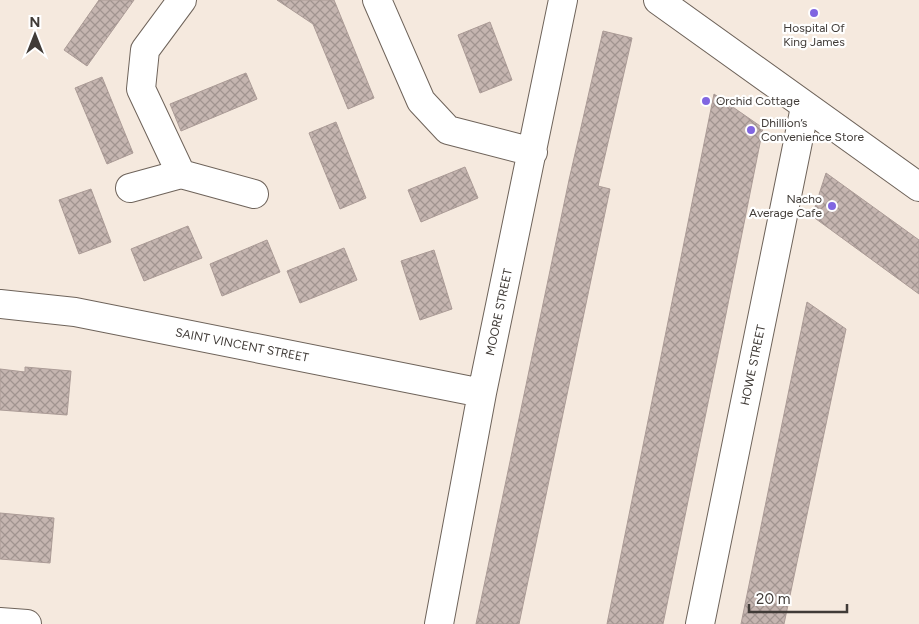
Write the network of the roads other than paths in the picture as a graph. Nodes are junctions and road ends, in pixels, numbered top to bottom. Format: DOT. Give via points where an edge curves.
graph roads {
  1 [pos="182,0"];
  2 [pos="377,0"];
  3 [pos="563,0"];
  4 [pos="658,0"];
  5 [pos="805,107"];
  6 [pos="533,152"];
  7 [pos="181,174"];
  8 [pos="919,187"];
  9 [pos="130,188"];
  10 [pos="254,194"];
  11 [pos="0,304"];
  12 [pos="482,393"];
  13 [pos="0,622"];
  14 [pos="28,624"];
  15 [pos="439,624"];
  16 [pos="700,624"];
  1 -- 7 [label="street" via="145,50 141,89"];
  2 -- 6 [label="street" via="421,101 448,130"];
  3 -- 6 [label="street, MOORE STREET"];
  4 -- 5 [label="street"];
  5 -- 8 [label="street"];
  5 -- 16 [label="street, HOWE STREET"];
  6 -- 12 [label="street, MOORE STREET"];
  7 -- 9 [label="street"];
  7 -- 10 [label="street"];
  11 -- 12 [label="street, SAINT VINCENT STREET" via="74,312"];
  12 -- 15 [label="street, MOORE STREET"];
  13 -- 14 [label="street"];
}
